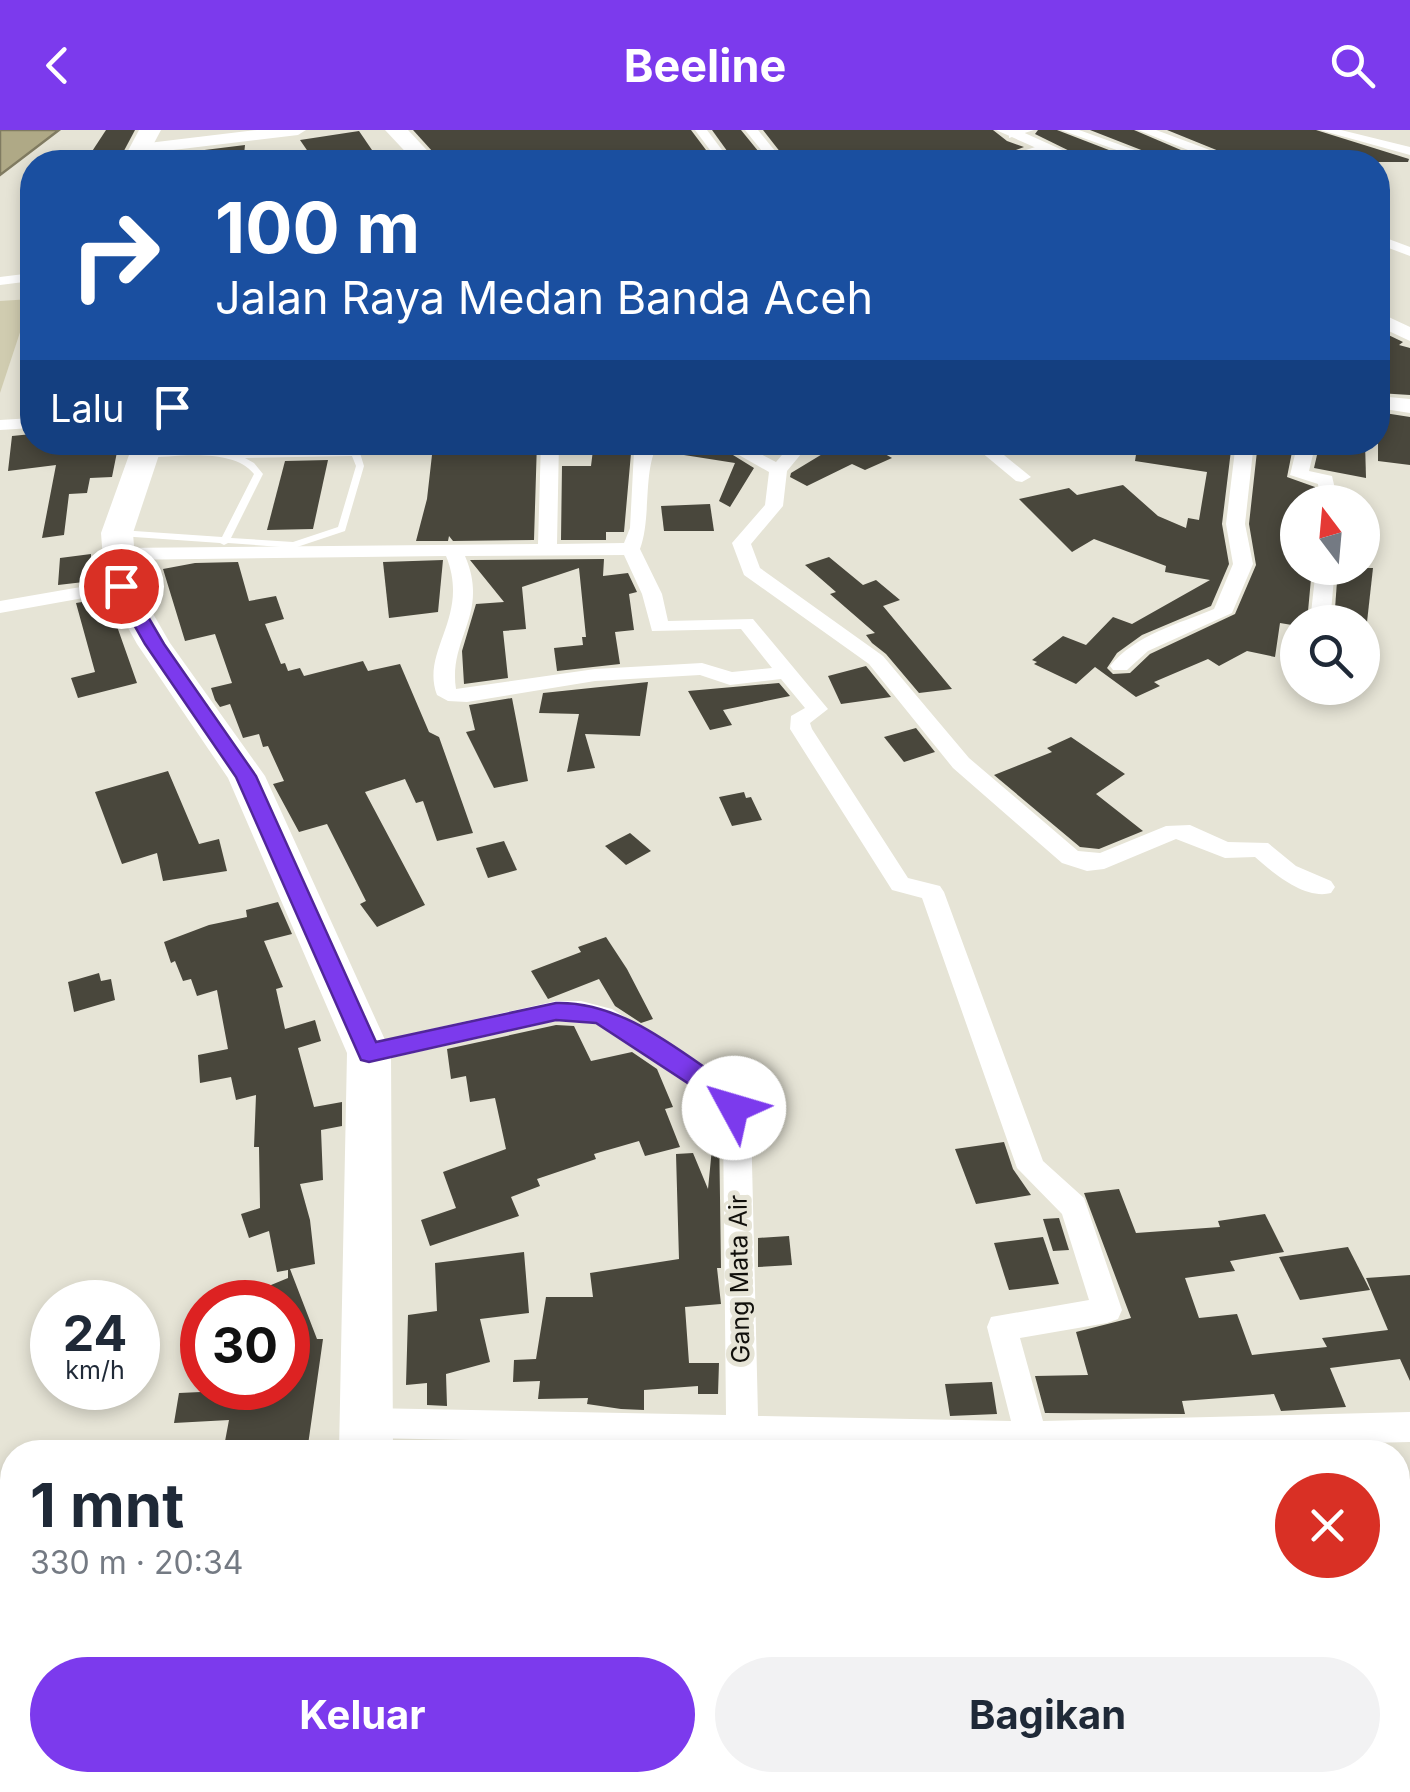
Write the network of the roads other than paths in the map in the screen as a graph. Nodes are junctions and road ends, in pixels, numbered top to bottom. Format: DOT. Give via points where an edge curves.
graph roads {
  1 [pos="298,130"];
  2 [pos="396,130"];
  3 [pos="751,130"];
  4 [pos="1067,130"];
  5 [pos="1144,130"];
  6 [pos="262,132"];
  7 [pos="1015,132"];
  8 [pos="1339,132"];
  9 [pos="141,147"];
  10 [pos="1045,148"];
  11 [pos="415,150"];
  12 [pos="768,150"];
  13 [pos="1038,150"];
  14 [pos="1050,150"];
  15 [pos="1126,150"];
  16 [pos="1196,150"];
  17 [pos="1410,151"];
  18 [pos="141,455"];
  19 [pos="224,455"];
  20 [pos="253,455"];
  21 [pos="357,455"];
  22 [pos="550,455"];
  23 [pos="644,455"];
  24 [pos="749,455"];
  25 [pos="791,455"];
  26 [pos="994,455"];
  27 [pos="1243,455"];
  28 [pos="1304,455"];
  29 [pos="236,456"];
  30 [pos="778,470"];
  31 [pos="1022,477"];
  32 [pos="1327,485"];
  33 [pos="224,542"];
  34 [pos="630,548"];
  35 [pos="547,552"];
  36 [pos="454,553"];
  37 [pos="119,558"];
  38 [pos="0,607"];
  39 [pos="1120,666"];
  40 [pos="787,672"];
  41 [pos="1323,887"];
  42 [pos="369,1053"];
  43 [pos="1410,1427"];
  44 [pos="742,1432"];
  45 [pos="1030,1436"];
  46 [pos="367,1438"];
  1 -- 6 [label="street"];
  2 -- 11 [label="highway"];
  3 -- 12 [label="street"];
  4 -- 15 [label="street"];
  5 -- 16 [label="street"];
  6 -- 9 [label="street"];
  7 -- 10 [label="street"];
  8 -- 17 [label="street"];
  10 -- 13 [label="street"];
  10 -- 14 [label="street"];
  18 -- 37 [label="highway"];
  19 -- 29 [label="lane"];
  20 -- 29 [label="lane"];
  21 -- 33 [label="lane" via="360,466 342,529 294,544"];
  22 -- 35 [label="street"];
  23 -- 34 [label="street" via="640,528"];
  24 -- 30 [label="street"];
  25 -- 30 [label="street"];
  26 -- 31 [label="street"];
  27 -- 39 [label="street" via="1233,536 1243,564 1222,612 1142,647"];
  28 -- 32 [label="street" via="1299,475"];
  29 -- 33 [label="lane" via="259,474"];
  30 -- 41 [label="street" via="774,506 741,543 751,571 876,660 961,763 1046,840 1087,863 1174,831 1190,833 1225,850 1260,849 1288,872"];
  33 -- 37 [label="lane"];
  34 -- 35 [label="street"];
  34 -- 40 [label="street" via="660,627 746,623"];
  35 -- 36 [label="street"];
  36 -- 37 [label="street"];
  36 -- 40 [label="street" via="465,578 464,602 443,680 448,695 596,675 702,669 730,680"];
  37 -- 38 [label="street"];
  37 -- 42 [label="highway" via="154,644 246,776"];
  40 -- 45 [label="street" via="817,708 799,721 800,729 896,879 932,892 1032,1168 1074,1207 1082,1226 1108,1310 1002,1327"];
  42 -- 44 [label="street, Gang Mata Air" via="581,1011 603,1016 727,1096 737,1122"];
  42 -- 46 [label="highway"];
  43 -- 45 [label="street"];
  44 -- 45 [label="street"];
  44 -- 46 [label="street"];
}
